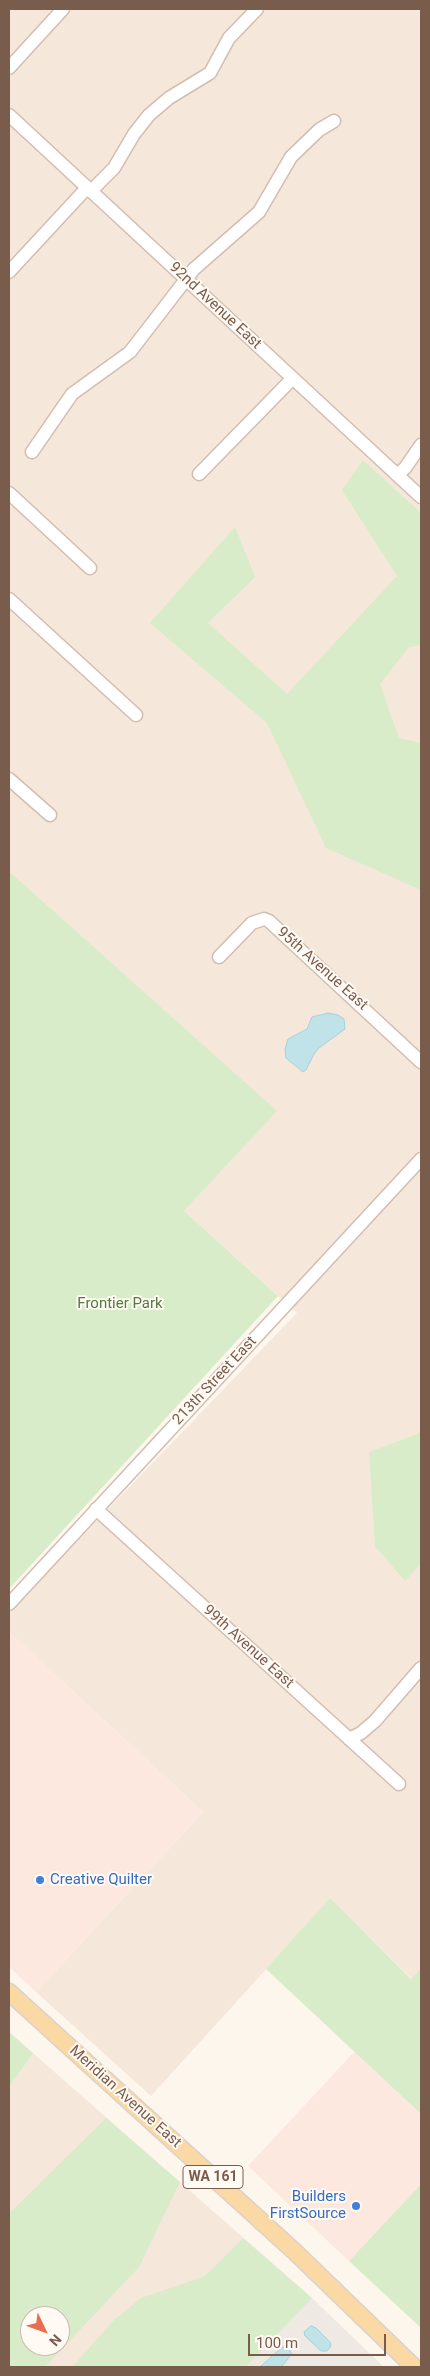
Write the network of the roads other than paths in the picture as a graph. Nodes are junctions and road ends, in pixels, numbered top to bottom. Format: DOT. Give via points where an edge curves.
graph roads {
  1 [pos="63,9"];
  2 [pos="257,9"];
  3 [pos="9,68"];
  4 [pos="9,115"];
  5 [pos="334,120"];
  6 [pos="92,190"];
  7 [pos="9,272"];
  8 [pos="186,280"];
  9 [pos="293,378"];
  10 [pos="421,445"];
  11 [pos="32,452"];
  12 [pos="199,474"];
  13 [pos="397,475"];
  14 [pos="9,493"];
  15 [pos="421,497"];
  16 [pos="90,568"];
  17 [pos="9,599"];
  18 [pos="136,715"];
  19 [pos="9,779"];
  20 [pos="50,815"];
  21 [pos="220,957"];
  22 [pos="421,1062"];
  23 [pos="421,1159"];
  24 [pos="96,1509"];
  25 [pos="9,1604"];
  26 [pos="421,1668"];
  27 [pos="348,1739"];
  28 [pos="399,1784"];
  29 [pos="9,1992"];
  30 [pos="414,2367"];
  1 -- 3 [label="street"];
  2 -- 6 [label="street" via="229,38 210,73 154,110 134,134 114,168"];
  4 -- 6 [label="street, 92nd Avenue East"];
  5 -- 8 [label="street" via="291,157 259,212 194,269"];
  6 -- 7 [label="street" via="84,191"];
  6 -- 8 [label="street, 92nd Avenue East"];
  8 -- 9 [label="street, 92nd Avenue East"];
  8 -- 11 [label="street" via="130,352 72,394"];
  9 -- 12 [label="street"];
  9 -- 13 [label="street, 92nd Avenue East"];
  10 -- 13 [label="street"];
  13 -- 15 [label="street, 92nd Avenue East"];
  14 -- 16 [label="street"];
  17 -- 18 [label="street"];
  19 -- 20 [label="street"];
  21 -- 22 [label="street, 95th Avenue East" via="252,923 264,919 269,921"];
  23 -- 24 [label="street, 213th Street East"];
  24 -- 25 [label="street, 213th Street East"];
  24 -- 27 [label="street, 99th Avenue East"];
  26 -- 27 [label="street" via="375,1721"];
  27 -- 28 [label="street, 99th Avenue East"];
  29 -- 30 [label="main road, Meridian Avenue East / WA 161" via="294,2251"];
}
